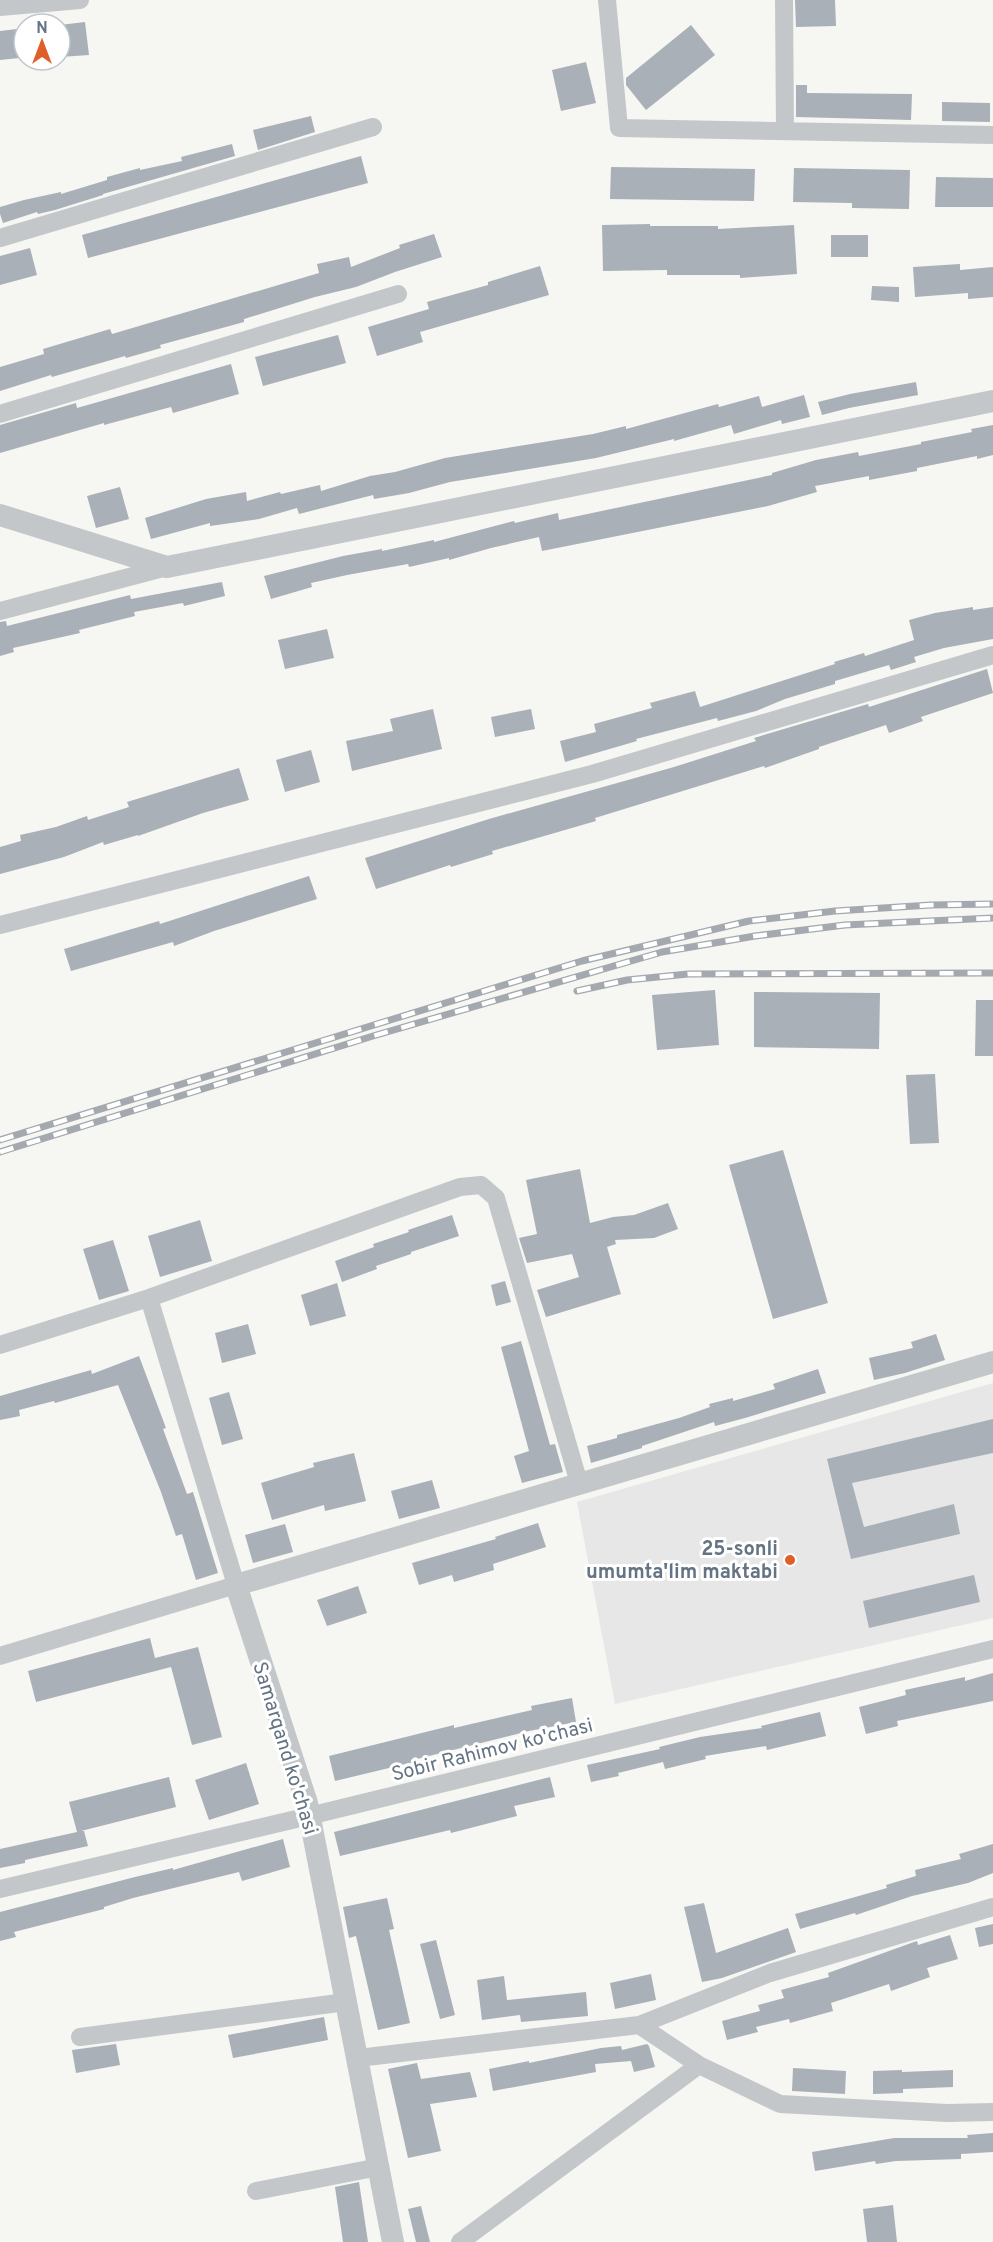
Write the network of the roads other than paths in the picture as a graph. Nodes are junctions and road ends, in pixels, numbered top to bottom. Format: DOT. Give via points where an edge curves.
graph roads {
  1 [pos="80,0"];
  2 [pos="607,0"];
  3 [pos="784,0"];
  4 [pos="0,6"];
  5 [pos="373,127"];
  6 [pos="785,130"];
  7 [pos="993,135"];
  8 [pos="0,238"];
  9 [pos="398,294"];
  10 [pos="993,401"];
  11 [pos="0,414"];
  12 [pos="0,515"];
  13 [pos="167,567"];
  14 [pos="0,611"];
  15 [pos="993,655"];
  16 [pos="0,925"];
  17 [pos="149,1298"];
  18 [pos="0,1345"];
  19 [pos="993,1362"];
  20 [pos="579,1483"];
  21 [pos="236,1585"];
  22 [pos="993,1649"];
  23 [pos="0,1656"];
  24 [pos="309,1816"];
  25 [pos="0,1889"];
  26 [pos="993,1907"];
  27 [pos="346,2002"];
  28 [pos="639,2025"];
  29 [pos="80,2037"];
  30 [pos="358,2058"];
  31 [pos="699,2065"];
  32 [pos="993,2112"];
  33 [pos="379,2167"];
  34 [pos="256,2191"];
  35 [pos="393,2242"];
  36 [pos="460,2242"];
  1 -- 4 [label="street"];
  2 -- 6 [label="street" via="619,128"];
  3 -- 6 [label="street"];
  5 -- 8 [label="street"];
  6 -- 7 [label="street"];
  9 -- 11 [label="street"];
  10 -- 13 [label="street"];
  12 -- 13 [label="street"];
  13 -- 14 [label="street"];
  15 -- 16 [label="street" via="592,774"];
  17 -- 18 [label="street"];
  17 -- 20 [label="street" via="460,1187 481,1185 496,1198"];
  17 -- 21 [label="street, Samarqand ko'chasi"];
  19 -- 20 [label="street"];
  20 -- 21 [label="street"];
  21 -- 23 [label="street"];
  21 -- 24 [label="street, Samarqand ko'chasi"];
  22 -- 24 [label="street, Sobir Rahimov ko'chasi"];
  24 -- 25 [label="street, Sobir Rahimov ko'chasi"];
  24 -- 27 [label="street, Samarqand ko'chasi"];
  26 -- 28 [label="street" via="770,1973"];
  27 -- 29 [label="street"];
  27 -- 30 [label="street, Samarqand ko'chasi"];
  28 -- 30 [label="street"];
  28 -- 31 [label="street"];
  30 -- 33 [label="street, Samarqand ko'chasi"];
  31 -- 32 [label="street" via="780,2103"];
  31 -- 36 [label="street"];
  33 -- 34 [label="street"];
  33 -- 35 [label="street, Samarqand ko'chasi"];
}
